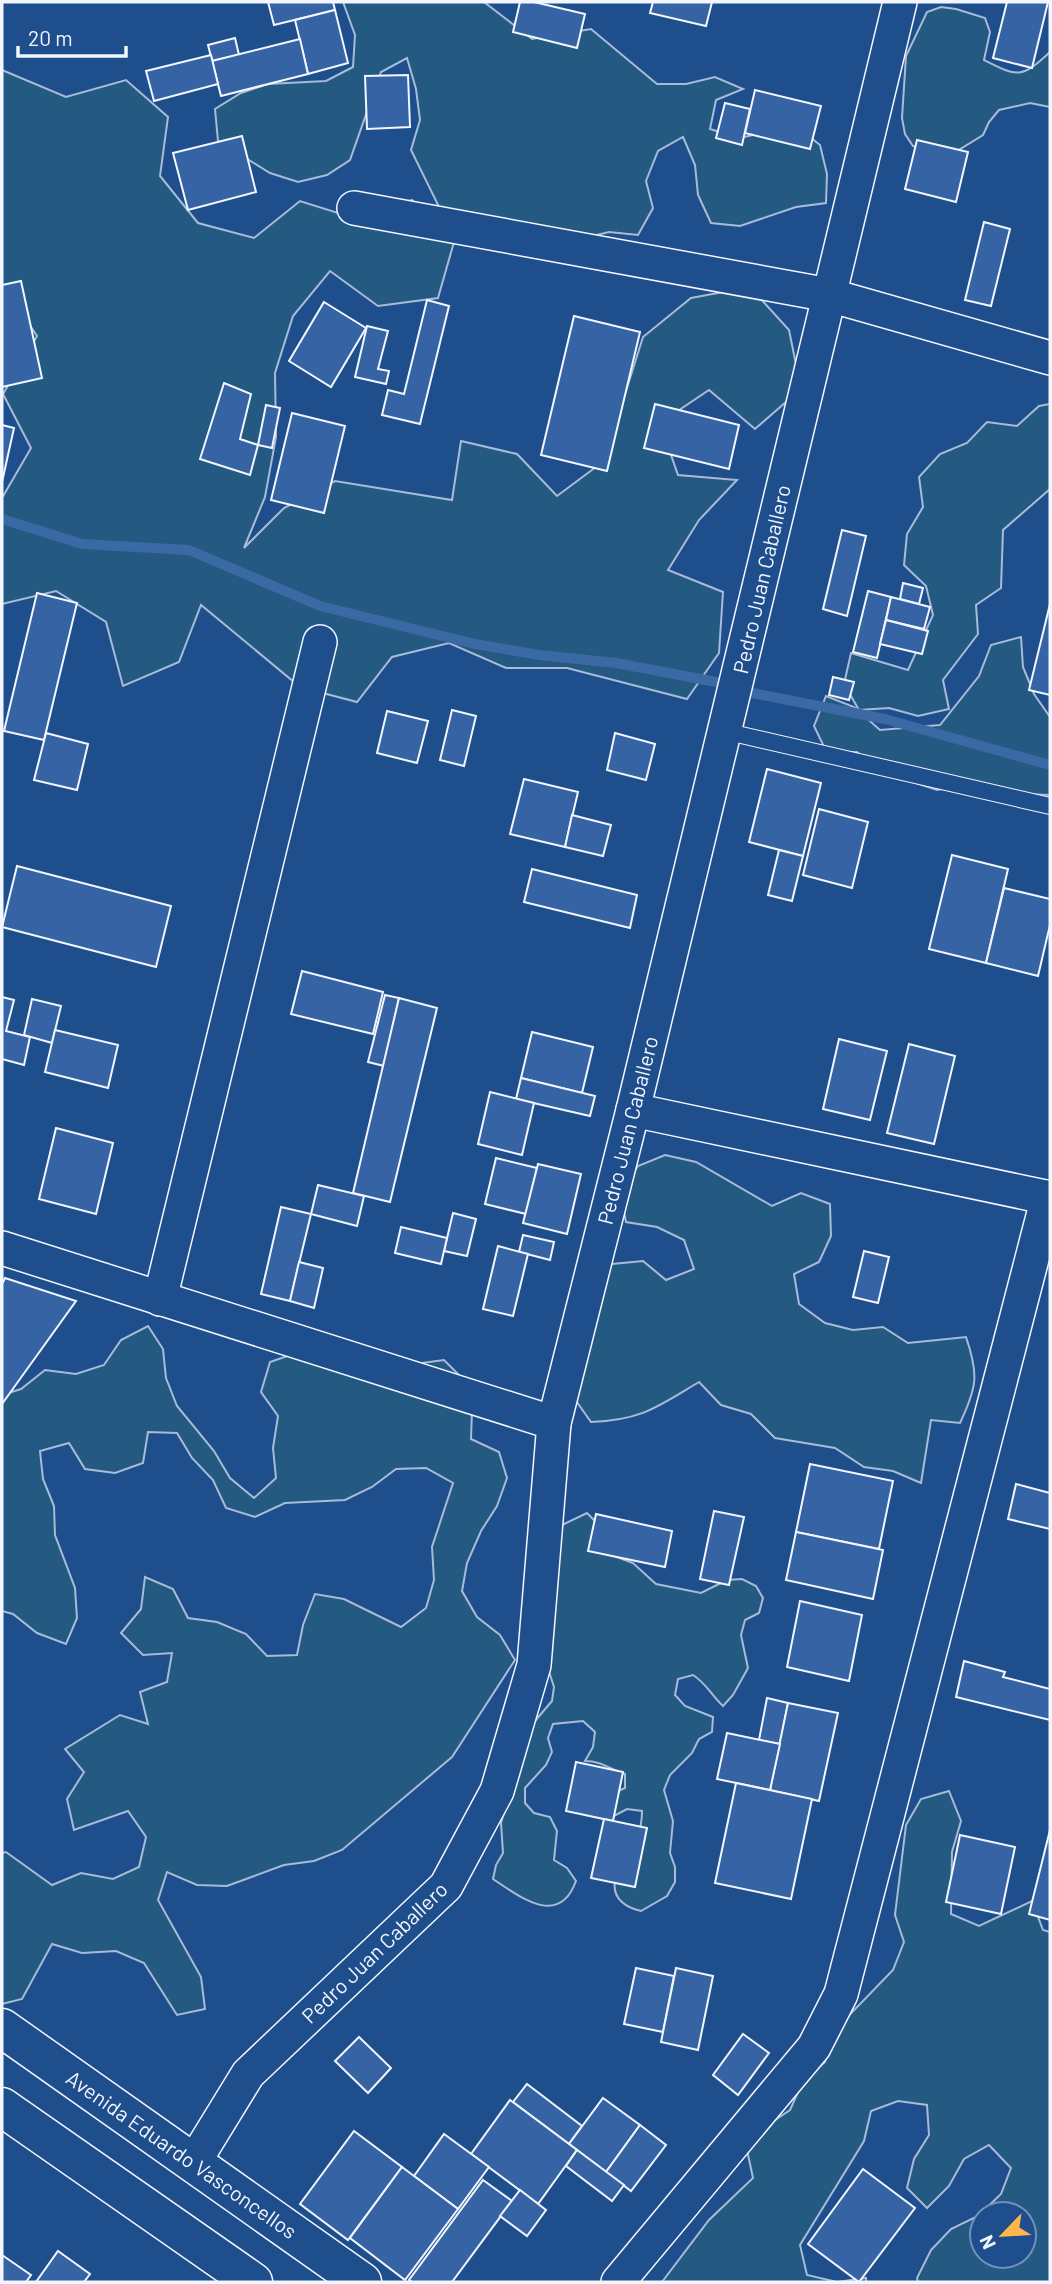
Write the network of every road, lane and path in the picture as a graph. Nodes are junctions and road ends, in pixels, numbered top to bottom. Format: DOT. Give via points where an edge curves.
graph roads {
  1 [pos="900,2"];
  2 [pos="354,208"];
  3 [pos="829,295"];
  4 [pos="1050,358"];
  5 [pos="320,642"];
  6 [pos="724,731"];
  7 [pos="1050,806"];
  8 [pos="633,1110"];
  9 [pos="1049,1198"];
  10 [pos="2,1248"];
  11 [pos="160,1299"];
  12 [pos="554,1423"];
  13 [pos="2,2028"];
  14 [pos="2,2107"];
  15 [pos="194,2162"];
  16 [pos="253,2282"];
  17 [pos="362,2282"];
  18 [pos="618,2282"];
  1 -- 3 [label="street, Pedro Juan Caballero"];
  2 -- 3 [label="street"];
  3 -- 4 [label="street"];
  3 -- 6 [label="street, Pedro Juan Caballero"];
  5 -- 11 [label="street"];
  6 -- 7 [label="lane"];
  6 -- 8 [label="street, Pedro Juan Caballero"];
  8 -- 9 [label="street"];
  8 -- 12 [label="street, Pedro Juan Caballero"];
  9 -- 18 [label="street" via="841,1994 814,2047"];
  10 -- 11 [label="street"];
  11 -- 12 [label="street"];
  12 -- 15 [label="street, Pedro Juan Caballero" via="534,1665 497,1791 446,1886 248,2074"];
  13 -- 15 [label="street, Avenida Eduardo Vasconcellos"];
  14 -- 16 [label="street"];
  15 -- 17 [label="street, Avenida Eduardo Vasconcellos"];
}
